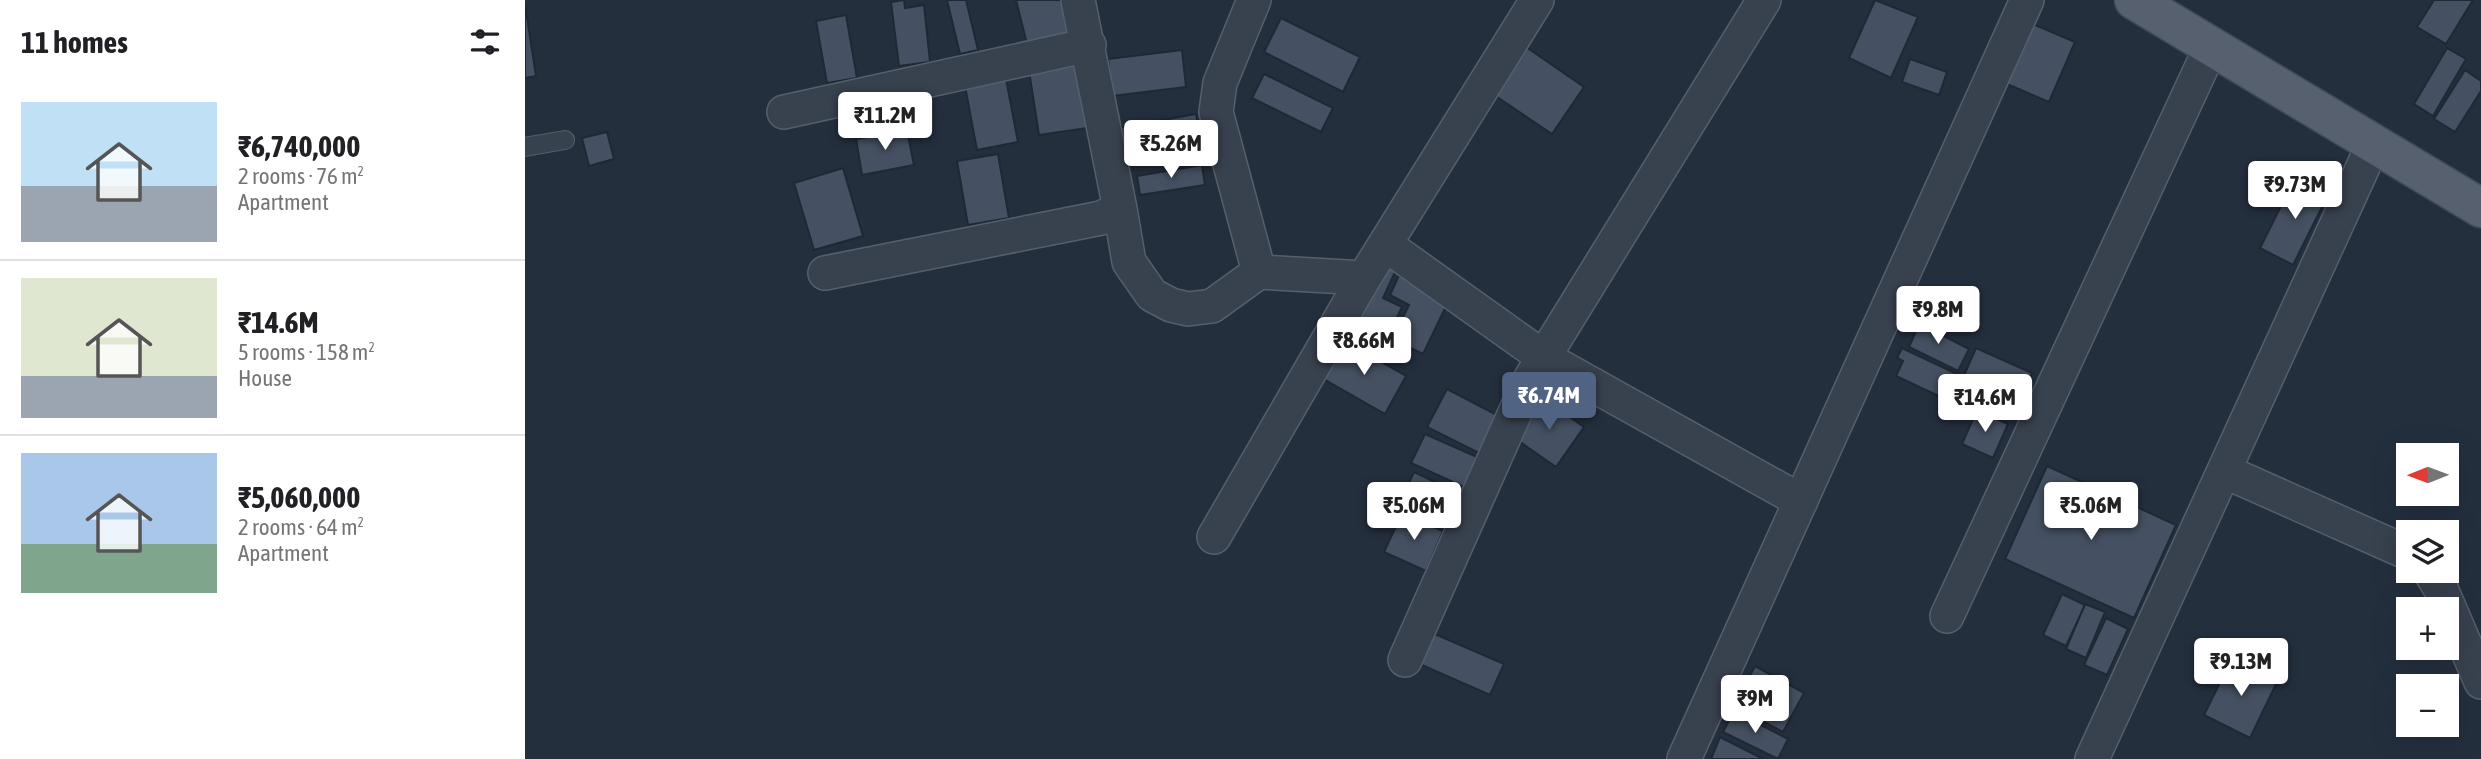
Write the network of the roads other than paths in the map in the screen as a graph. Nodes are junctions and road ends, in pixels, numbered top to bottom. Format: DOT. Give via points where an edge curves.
graph roads {
  1 [pos="1077,0"];
  2 [pos="1255,0"];
  3 [pos="1537,0"];
  4 [pos="1764,0"];
  5 [pos="2027,0"];
  6 [pos="2134,0"];
  7 [pos="1089,46"];
  8 [pos="2211,47"];
  9 [pos="784,112"];
  10 [pos="565,140"];
  11 [pos="2373,145"];
  12 [pos="525,147"];
  13 [pos="2481,208"];
  14 [pos="1120,209"];
  15 [pos="1386,245"];
  16 [pos="1259,272"];
  17 [pos="825,273"];
  18 [pos="1364,278"];
  19 [pos="1543,356"];
  20 [pos="2224,471"];
  21 [pos="1801,501"];
  22 [pos="1214,537"];
  23 [pos="2396,548"];
  24 [pos="2437,583"];
  25 [pos="1947,616"];
  26 [pos="1405,660"];
  27 [pos="2481,682"];
  28 [pos="1684,759"];
  29 [pos="2092,759"];
  1 -- 7 [label="street"];
  2 -- 16 [label="street" via="1220,83 1216,112"];
  3 -- 15 [label="street"];
  4 -- 19 [label="street"];
  5 -- 21 [label="street"];
  6 -- 8 [label="main road"];
  7 -- 9 [label="street"];
  7 -- 14 [label="street"];
  8 -- 11 [label="main road"];
  8 -- 25 [label="street"];
  10 -- 12 [label="lane"];
  11 -- 13 [label="main road"];
  11 -- 20 [label="street"];
  14 -- 16 [label="street" via="1129,262 1152,295 1171,305 1188,309 1212,306"];
  14 -- 17 [label="street" via="1101,218"];
  15 -- 18 [label="street"];
  15 -- 19 [label="street"];
  16 -- 18 [label="street"];
  18 -- 22 [label="street"];
  19 -- 21 [label="street"];
  19 -- 26 [label="street"];
  20 -- 23 [label="street"];
  20 -- 29 [label="street"];
  21 -- 28 [label="street"];
  24 -- 27 [label="street"];
}
